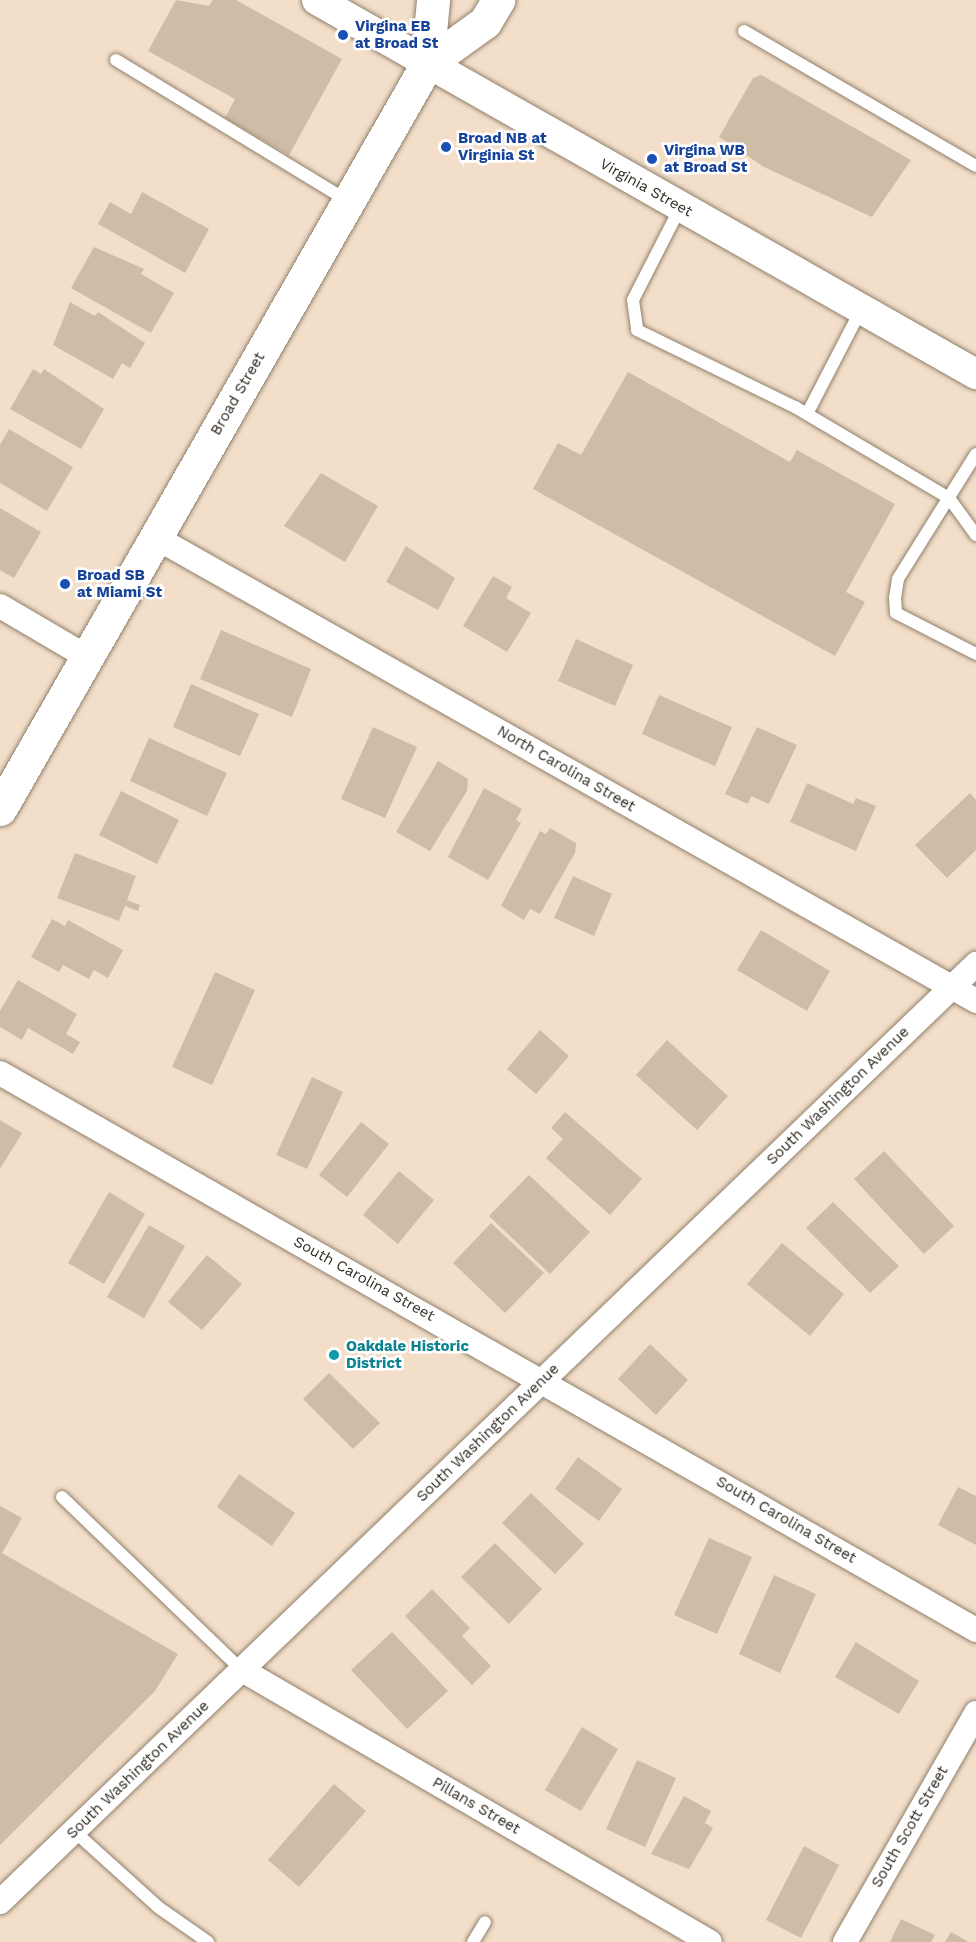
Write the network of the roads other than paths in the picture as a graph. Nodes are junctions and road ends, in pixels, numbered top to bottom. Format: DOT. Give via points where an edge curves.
graph roads {
  1 [pos="317,0"];
  2 [pos="433,0"];
  3 [pos="498,0"];
  4 [pos="744,31"];
  5 [pos="116,60"];
  6 [pos="427,64"];
  7 [pos="976,166"];
  8 [pos="349,202"];
  9 [pos="680,208"];
  10 [pos="861,310"];
  11 [pos="976,374"];
  12 [pos="807,414"];
  13 [pos="976,454"];
  14 [pos="949,498"];
  15 [pos="976,536"];
  16 [pos="155,537"];
  17 [pos="0,606"];
  18 [pos="976,654"];
  19 [pos="87,657"];
  20 [pos="0,809"];
  21 [pos="976,964"];
  22 [pos="952,987"];
  23 [pos="976,1001"];
  24 [pos="0,1073"];
  25 [pos="543,1380"];
  26 [pos="62,1497"];
  27 [pos="976,1630"];
  28 [pos="242,1670"];
  29 [pos="976,1713"];
  30 [pos="74,1831"];
  31 [pos="0,1902"];
  32 [pos="485,1922"];
  33 [pos="208,1942"];
  34 [pos="473,1942"];
  35 [pos="710,1942"];
  36 [pos="845,1942"];
  1 -- 6 [label="street, Virginia Street"];
  2 -- 6 [label="main road"];
  3 -- 6 [label="main road, Broad Street" via="485,22"];
  4 -- 7 [label="lane"];
  5 -- 8 [label="lane"];
  6 -- 8 [label="main road, Broad Street"];
  6 -- 9 [label="street, Virginia Street"];
  8 -- 16 [label="main road, Broad Street"];
  9 -- 10 [label="street, Virginia Street"];
  9 -- 12 [label="lane" via="633,300 637,330"];
  10 -- 11 [label="street, Virginia Street"];
  10 -- 12 [label="lane"];
  12 -- 14 [label="lane"];
  13 -- 14 [label="lane"];
  14 -- 15 [label="lane"];
  14 -- 18 [label="lane" via="898,579 896,613"];
  16 -- 19 [label="main road, Broad Street"];
  16 -- 22 [label="street, North Carolina Street"];
  17 -- 19 [label="street"];
  19 -- 20 [label="main road, Broad Street"];
  21 -- 22 [label="street, South Washington Avenue"];
  22 -- 23 [label="street, North Carolina Street"];
  22 -- 25 [label="street, South Washington Avenue"];
  24 -- 25 [label="street, South Carolina Street"];
  25 -- 27 [label="street, South Carolina Street"];
  25 -- 28 [label="street, South Washington Avenue"];
  26 -- 28 [label="lane"];
  28 -- 30 [label="street, South Washington Avenue"];
  28 -- 35 [label="street, Pillans Street"];
  29 -- 36 [label="street, South Scott Street"];
  30 -- 31 [label="street, South Washington Avenue"];
  30 -- 33 [label="lane" via="131,1884"];
  32 -- 34 [label="lane"];
}
